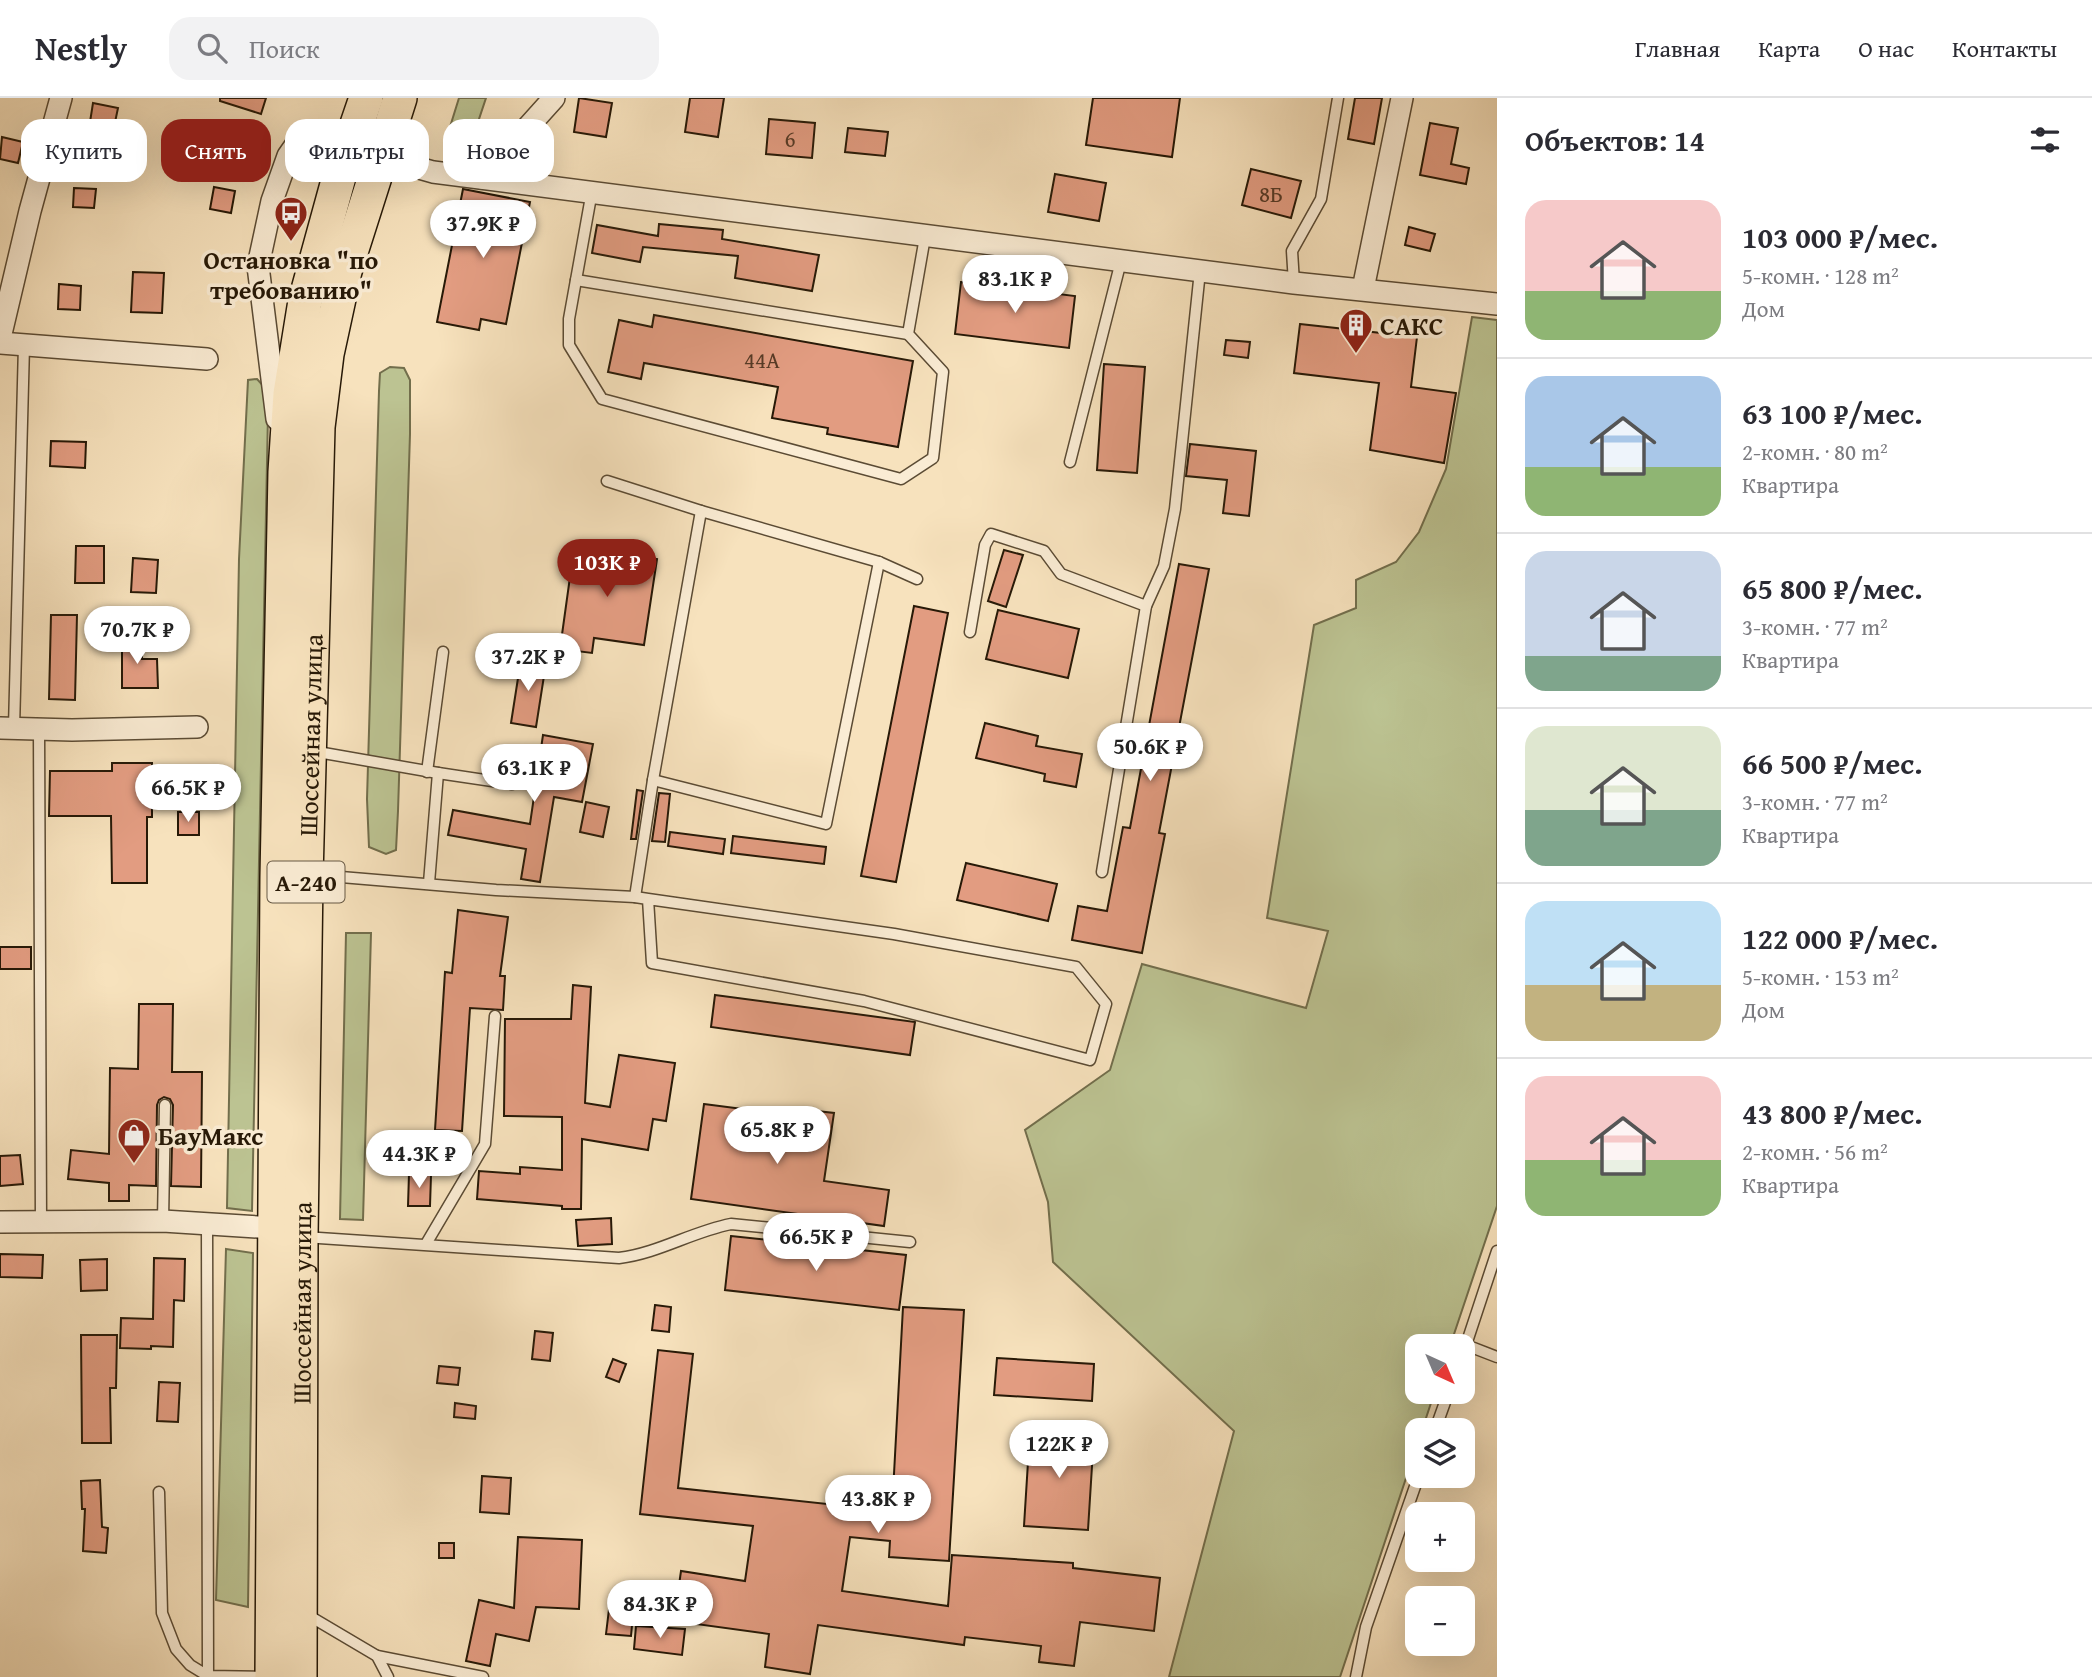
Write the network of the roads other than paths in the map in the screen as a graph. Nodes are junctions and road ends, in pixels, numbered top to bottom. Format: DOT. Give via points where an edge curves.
graph roads {
  1 [pos="61,98"];
  2 [pos="366,98"];
  3 [pos="400,98"];
  4 [pos="554,98"];
  5 [pos="1338,98"];
  6 [pos="1402,98"];
  7 [pos="366,119"];
  8 [pos="386,119"];
  9 [pos="535,119"];
  10 [pos="285,164"];
  11 [pos="353,182"];
  12 [pos="359,182"];
  13 [pos="521,182"];
  14 [pos="592,191"];
  15 [pos="925,237"];
  16 [pos="1121,261"];
  17 [pos="1200,271"];
  18 [pos="576,280"];
  19 [pos="1294,283"];
  20 [pos="1363,289"];
  21 [pos="1497,304"];
  22 [pos="908,334"];
  23 [pos="0,341"];
  24 [pos="24,345"];
  25 [pos="207,359"];
  26 [pos="1070,462"];
  27 [pos="285,472"];
  28 [pos="607,481"];
  29 [pos="701,511"];
  30 [pos="878,562"];
  31 [pos="917,579"];
  32 [pos="1146,606"];
  33 [pos="970,632"];
  34 [pos="443,652"];
  35 [pos="197,727"];
  36 [pos="7,728"];
  37 [pos="39,729"];
  38 [pos="309,751"];
  39 [pos="433,772"];
  40 [pos="653,780"];
  41 [pos="512,784"];
  42 [pos="1102,872"];
  43 [pos="306,877"];
  44 [pos="429,883"];
  45 [pos="635,897"];
  46 [pos="648,899"];
  47 [pos="495,1016"];
  48 [pos="166,1105"];
  49 [pos="163,1220"];
  50 [pos="0,1222"];
  51 [pos="41,1222"];
  52 [pos="207,1222"];
  53 [pos="288,1233"];
  54 [pos="910,1242"];
  55 [pos="426,1244"];
  56 [pos="1497,1251"];
  57 [pos="1470,1334"];
  58 [pos="1475,1352"];
  59 [pos="1497,1357"];
  60 [pos="1414,1488"];
  61 [pos="159,1492"];
  62 [pos="300,1611"];
  63 [pos="377,1656"];
  64 [pos="208,1676"];
  65 [pos="270,1677"];
  66 [pos="300,1677"];
  67 [pos="387,1677"];
  68 [pos="483,1677"];
  69 [pos="1356,1677"];
  1 -- 23 [label="street"];
  2 -- 7 [label="main road, Шоссейная улица / А-240"];
  3 -- 8 [label="main road, Шоссейная улица / А-240"];
  4 -- 9 [label="street"];
  5 -- 19 [label="lane" via="1321,200 1292,251"];
  6 -- 20 [label="street"];
  10 -- 27 [label="street" via="258,266"];
  11 -- 27 [label="main road, Шоссейная улица / А-240" via="305,300 290,394"];
  12 -- 38 [label="main road, Шоссейная улица / А-240" via="321,398"];
  13 -- 14 [label="street"];
  14 -- 15 [label="street"];
  14 -- 18 [label="lane"];
  15 -- 16 [label="street"];
  15 -- 22 [label="lane"];
  16 -- 17 [label="street"];
  16 -- 26 [label="lane"];
  17 -- 19 [label="street"];
  17 -- 32 [label="lane" via="1175,509 1164,566"];
  18 -- 22 [label="lane"];
  18 -- 22 [label="lane" via="569,345 602,399 901,479 933,458 943,372"];
  19 -- 20 [label="street"];
  20 -- 21 [label="street"];
  23 -- 24 [label="street"];
  24 -- 25 [label="street"];
  24 -- 36 [label="lane"];
  27 -- 53 [label="main road, Шоссейная улица / А-240" via="277,877"];
  28 -- 29 [label="lane"];
  29 -- 30 [label="lane"];
  29 -- 40 [label="lane"];
  30 -- 31 [label="lane"];
  30 -- 40 [label="lane" via="827,824"];
  32 -- 33 [label="lane" via="1061,574 1044,551 992,534 985,545"];
  32 -- 42 [label="lane"];
  34 -- 39 [label="lane"];
  35 -- 37 [label="street"];
  36 -- 37 [label="street"];
  37 -- 51 [label="lane"];
  38 -- 39 [label="lane"];
  38 -- 43 [label="main road, Шоссейная улица / А-240"];
  39 -- 41 [label="lane"];
  39 -- 44 [label="lane"];
  40 -- 45 [label="lane"];
  43 -- 44 [label="lane"];
  43 -- 53 [label="main road, Шоссейная улица / А-240"];
  44 -- 45 [label="lane"];
  45 -- 46 [label="lane"];
  46 -- 46 [label="lane" via="894,934 1076,967 1106,1004 1090,1060 864,1001 652,963"];
  47 -- 55 [label="lane" via="485,1144"];
  48 -- 49 [label="lane"];
  49 -- 51 [label="street"];
  49 -- 52 [label="street"];
  50 -- 51 [label="street"];
  52 -- 53 [label="street"];
  52 -- 64 [label="lane"];
  53 -- 55 [label="lane"];
  53 -- 62 [label="main road, Шоссейная улица / А-240"];
  53 -- 65 [label="main road, Шоссейная улица / А-240"];
  54 -- 55 [label="lane" via="731,1224 711,1227 641,1255 619,1258"];
  56 -- 57 [label="lane"];
  58 -- 59 [label="lane"];
  60 -- 69 [label="lane" via="1366,1627"];
  61 -- 64 [label="lane" via="162,1613 176,1649"];
  62 -- 63 [label="lane"];
  62 -- 66 [label="main road, Шоссейная улица / А-240"];
  63 -- 67 [label="lane"];
  63 -- 68 [label="lane"];
  64 -- 65 [label="lane"];
}
